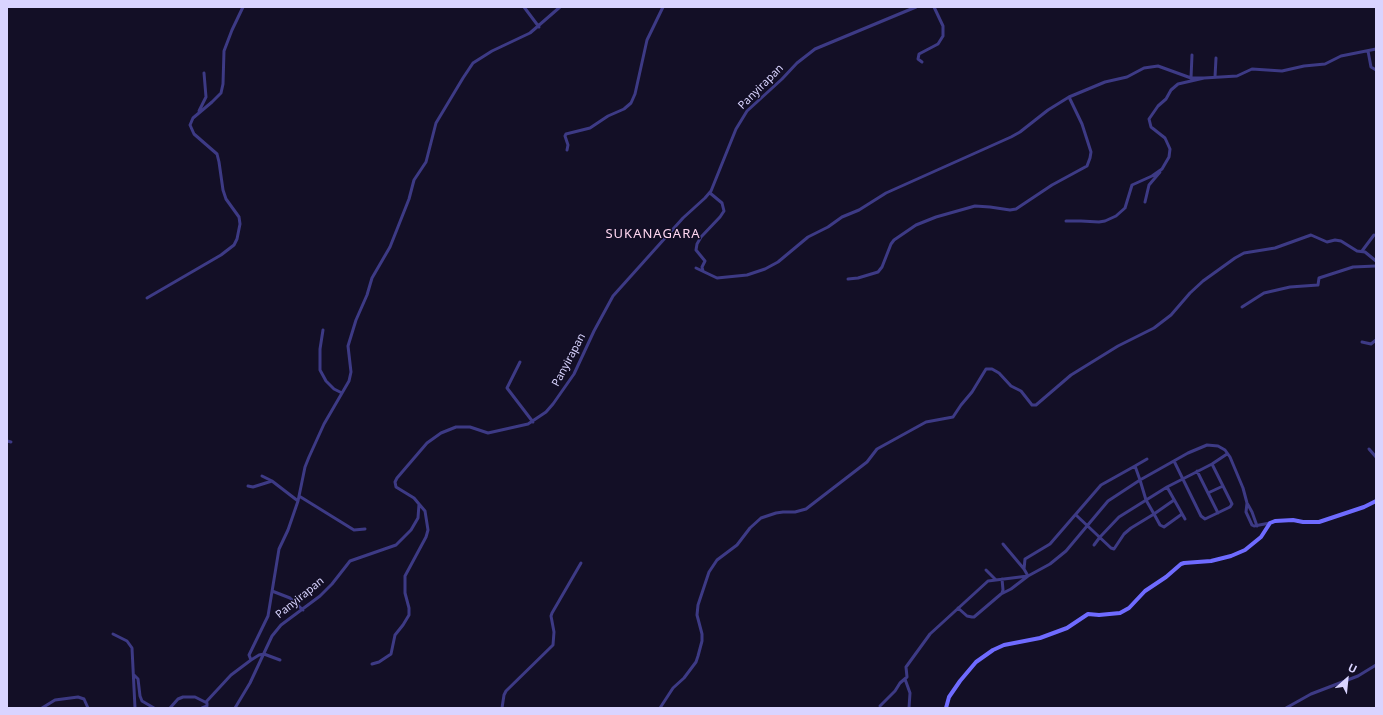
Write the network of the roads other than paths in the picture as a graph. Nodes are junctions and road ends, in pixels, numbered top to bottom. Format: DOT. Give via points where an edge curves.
graph roads {
  1 [pos="243,7"];
  2 [pos="524,7"];
  3 [pos="560,7"];
  4 [pos="663,7"];
  5 [pos="916,7"];
  6 [pos="934,7"];
  7 [pos="538,27"];
  8 [pos="1376,49"];
  9 [pos="1368,51"];
  10 [pos="1192,55"];
  11 [pos="1216,58"];
  12 [pos="922,62"];
  13 [pos="1376,70"];
  14 [pos="204,73"];
  15 [pos="1191,78"];
  16 [pos="1204,78"];
  17 [pos="1215,78"];
  18 [pos="1069,97"];
  19 [pos="199,113"];
  20 [pos="567,150"];
  21 [pos="1162,169"];
  22 [pos="710,193"];
  23 [pos="1145,202"];
  24 [pos="1066,221"];
  25 [pos="1374,234"];
  26 [pos="1362,251"];
  27 [pos="1376,261"];
  28 [pos="1376,266"];
  29 [pos="696,268"];
  30 [pos="703,272"];
  31 [pos="848,279"];
  32 [pos="147,298"];
  33 [pos="1242,307"];
  34 [pos="323,330"];
  35 [pos="1376,340"];
  36 [pos="1362,342"];
  37 [pos="520,362"];
  38 [pos="342,393"];
  39 [pos="533,422"];
  40 [pos="1369,450"];
  41 [pos="1227,454"];
  42 [pos="1376,457"];
  43 [pos="1147,459"];
  44 [pos="1174,461"];
  45 [pos="1212,464"];
  46 [pos="1134,466"];
  47 [pos="1197,471"];
  48 [pos="262,476"];
  49 [pos="1182,478"];
  50 [pos="1140,480"];
  51 [pos="272,481"];
  52 [pos="248,486"];
  53 [pos="1223,486"];
  54 [pos="1167,487"];
  55 [pos="1208,493"];
  56 [pos="299,496"];
  57 [pos="1146,500"];
  58 [pos="1174,500"];
  59 [pos="298,501"];
  60 [pos="1376,501"];
  61 [pos="1247,503"];
  62 [pos="419,504"];
  63 [pos="1218,513"];
  64 [pos="1154,514"];
  65 [pos="1182,514"];
  66 [pos="1076,515"];
  67 [pos="1185,519"];
  68 [pos="1270,524"];
  69 [pos="1088,526"];
  70 [pos="1257,526"];
  71 [pos="365,529"];
  72 [pos="1100,537"];
  73 [pos="1004,544"];
  74 [pos="1094,545"];
  75 [pos="581,563"];
  76 [pos="1024,569"];
  77 [pos="986,570"];
  78 [pos="1028,576"];
  79 [pos="995,579"];
  80 [pos="1002,579"];
  81 [pos="272,591"];
  82 [pos="1001,594"];
  83 [pos="958,608"];
  84 [pos="303,610"];
  85 [pos="113,634"];
  86 [pos="264,654"];
  87 [pos="251,660"];
  88 [pos="280,660"];
  89 [pos="372,664"];
  90 [pos="1376,665"];
  91 [pos="134,675"];
  92 [pos="905,679"];
  93 [pos="206,702"];
  94 [pos="880,706"];
  95 [pos="42,708"];
  96 [pos="88,708"];
  97 [pos="135,708"];
  98 [pos="154,708"];
  99 [pos="170,708"];
  100 [pos="202,708"];
  101 [pos="235,708"];
  102 [pos="502,708"];
  103 [pos="660,708"];
  104 [pos="909,708"];
  105 [pos="946,708"];
  106 [pos="1286,708"];
  1 -- 19 [label="street" via="224,51 221,93"];
  2 -- 7 [label="street"];
  3 -- 7 [label="street"];
  4 -- 20 [label="street" via="647,40 631,103 624,110 608,116 590,128 566,134"];
  5 -- 22 [label="street, Panyirapan" via="815,49 797,63 747,111 731,139"];
  6 -- 12 [label="street" via="943,26 942,36 938,44 918,54 918,59"];
  7 -- 38 [label="street" via="473,63 439,117 426,162 414,180 390,247 374,274 359,313 348,346 350,378"];
  8 -- 9 [label="street"];
  9 -- 13 [label="street" via="1371,66"];
  9 -- 17 [label="street" via="1341,56 1325,64 1282,71 1252,69 1237,76"];
  10 -- 15 [label="street"];
  11 -- 17 [label="street"];
  14 -- 19 [label="street" via="206,97"];
  15 -- 16 [label="street"];
  15 -- 18 [label="street" via="1161,66 1148,67"];
  16 -- 17 [label="street"];
  16 -- 21 [label="street" via="1176,86 1149,119 1152,127 1165,138 1170,149 1169,157"];
  18 -- 30 [label="street" via="1020,132 907,183 819,230 769,267 747,275 726,278 718,278"];
  18 -- 31 [label="street" via="1082,124 1091,152 1087,166 1016,209 975,206 916,225 894,240 878,272"];
  19 -- 32 [label="street" via="191,121 191,129 217,154 226,199 239,217 239,232 234,245 228,250"];
  21 -- 23 [label="street" via="1149,185"];
  21 -- 24 [label="street" via="1132,186 1126,208 1116,216 1099,222"];
  22 -- 30 [label="street" via="722,203 724,211 697,244 696,250 705,260"];
  22 -- 39 [label="street, Panyirapan" via="683,218 613,296 568,384 549,409"];
  25 -- 26 [label="street"];
  26 -- 27 [label="street"];
  26 -- 103 [label="street" via="1357,251 1340,240 1327,242 1311,235 1275,248 1244,254 1203,281 1171,315 1154,328 1118,346 1071,375 1036,405 1032,405 1021,391 999,373 988,368 984,370 953,418 926,422 877,449 867,462 806,509 761,518 737,545 717,560 709,572 698,605 697,615 702,641 696,662 673,688"];
  28 -- 33 [label="street" via="1353,267 1319,278 1318,285 1290,287 1264,293"];
  29 -- 30 [label="street"];
  34 -- 38 [label="street" via="320,370 326,381"];
  35 -- 36 [label="street" via="1371,344"];
  37 -- 39 [label="street" via="508,388"];
  38 -- 56 [label="street" via="309,457"];
  39 -- 62 [label="street, Panyirapan" via="492,432 456,427 432,439 395,482 396,487"];
  40 -- 42 [label="street"];
  41 -- 44 [label="street" via="1218,446 1207,445"];
  41 -- 45 [label="street"];
  41 -- 61 [label="street" via="1235,468"];
  43 -- 46 [label="street"];
  44 -- 49 [label="street"];
  44 -- 50 [label="street"];
  45 -- 47 [label="street"];
  45 -- 53 [label="street"];
  46 -- 50 [label="street"];
  46 -- 66 [label="street" via="1101,485"];
  47 -- 49 [label="street"];
  47 -- 55 [label="street"];
  48 -- 51 [label="street"];
  49 -- 54 [label="street"];
  49 -- 63 [label="street" via="1203,518 1207,519"];
  50 -- 57 [label="street"];
  50 -- 69 [label="street" via="1108,501"];
  51 -- 52 [label="street"];
  51 -- 59 [label="street"];
  53 -- 55 [label="street"];
  53 -- 63 [label="street" via="1232,505"];
  54 -- 57 [label="street"];
  54 -- 58 [label="street"];
  55 -- 63 [label="street"];
  56 -- 59 [label="street"];
  56 -- 71 [label="street" via="354,530"];
  57 -- 64 [label="street"];
  57 -- 72 [label="street" via="1119,517"];
  58 -- 64 [label="street"];
  58 -- 65 [label="street"];
  59 -- 81 [label="street" via="278,553"];
  60 -- 68 [label="street" via="1319,522 1288,520"];
  61 -- 70 [label="street"];
  61 -- 70 [label="street" via="1248,519"];
  62 -- 84 [label="street, Panyirapan" via="416,522 401,541 350,561 325,591"];
  62 -- 89 [label="street" via="425,511 428,530 405,576 409,615 395,635 391,654"];
  64 -- 65 [label="street" via="1164,527"];
  64 -- 72 [label="street" via="1124,534 1114,549"];
  65 -- 67 [label="street"];
  66 -- 69 [label="street"];
  66 -- 76 [label="street" via="1050,544 1025,559"];
  68 -- 70 [label="street"];
  68 -- 105 [label="street" via="1261,537 1245,550 1211,561 1181,564 1120,613 1099,616 1088,614 1067,628 993,650 976,662 960,681 949,697"];
  69 -- 72 [label="street"];
  69 -- 78 [label="street" via="1059,558"];
  72 -- 74 [label="street"];
  73 -- 76 [label="street"];
  75 -- 102 [label="street" via="552,613 553,645 506,691"];
  76 -- 78 [label="street"];
  77 -- 79 [label="street"];
  78 -- 80 [label="street"];
  78 -- 82 [label="street"];
  79 -- 80 [label="street"];
  79 -- 83 [label="street" via="988,581"];
  80 -- 82 [label="street"];
  81 -- 84 [label="street" via="290,598"];
  81 -- 87 [label="street" via="268,616 249,655"];
  82 -- 83 [label="street" via="974,617 967,616"];
  83 -- 92 [label="street" via="918,648 906,667 908,675"];
  84 -- 86 [label="street, Panyirapan" via="277,629"];
  85 -- 91 [label="street" via="127,641 132,648"];
  86 -- 87 [label="street"];
  86 -- 88 [label="street"];
  86 -- 101 [label="street, Panyirapan"];
  87 -- 93 [label="street" via="231,675"];
  90 -- 106 [label="street" via="1358,676 1312,694"];
  91 -- 97 [label="street"];
  91 -- 98 [label="street" via="138,679 142,701"];
  92 -- 94 [label="street"];
  92 -- 104 [label="street" via="910,693"];
  93 -- 99 [label="street" via="194,697 183,697"];
  93 -- 100 [label="street" via="208,704"];
  95 -- 96 [label="street" via="55,700 78,697 84,699"];
}
